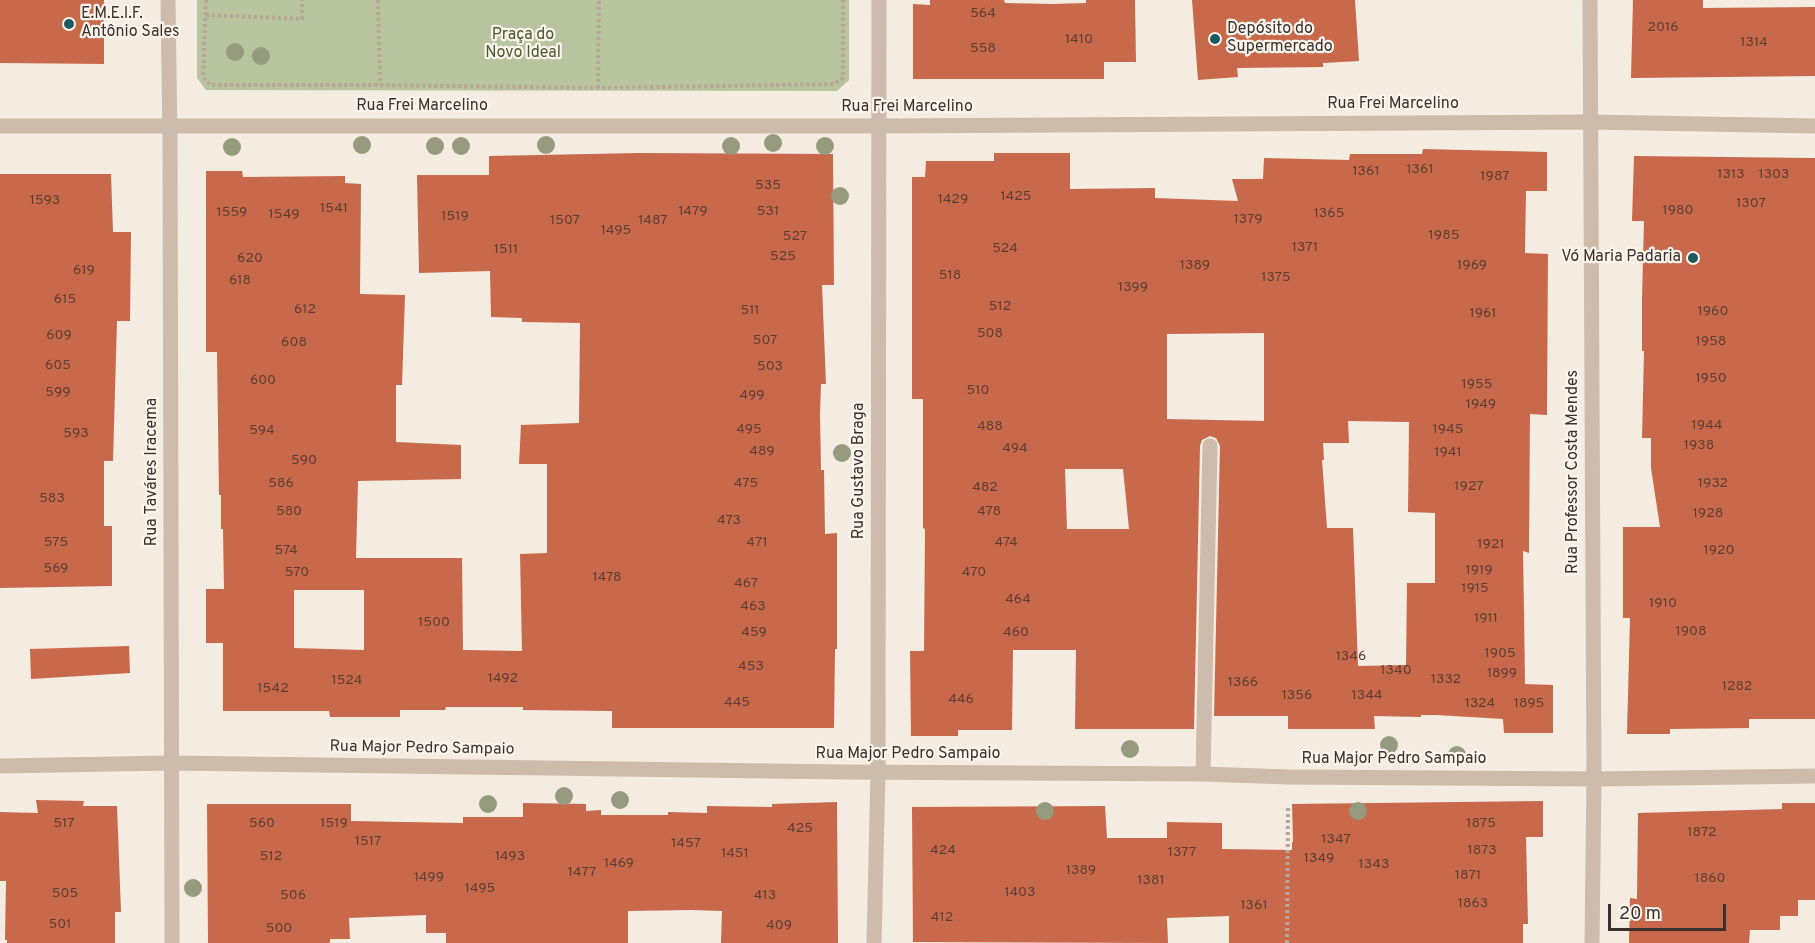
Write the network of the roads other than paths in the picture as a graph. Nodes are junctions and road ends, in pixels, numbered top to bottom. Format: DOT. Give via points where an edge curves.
graph roads {
  1 [pos="168,0"];
  2 [pos="879,0"];
  3 [pos="1590,0"];
  4 [pos="1590,122"];
  5 [pos="170,125"];
  6 [pos="0,126"];
  7 [pos="879,126"];
  8 [pos="1815,126"];
  9 [pos="1210,446"];
  10 [pos="171,763"];
  11 [pos="0,766"];
  12 [pos="878,772"];
  13 [pos="1203,774"];
  14 [pos="1815,776"];
  15 [pos="1594,779"];
  16 [pos="172,943"];
  17 [pos="874,943"];
  18 [pos="1592,943"];
  1 -- 5 [label="street, Rua Taváres Iracema"];
  2 -- 7 [label="street, Rua Gustavo Braga"];
  3 -- 4 [label="street, Rua Professor Costa Mendes"];
  4 -- 7 [label="street, Rua Frei Marcelino"];
  4 -- 8 [label="street, Rua Frei Marcelino"];
  4 -- 15 [label="street, Rua Professor Costa Mendes"];
  5 -- 6 [label="street, Rua Frei Marcelino"];
  5 -- 7 [label="street, Rua Frei Marcelino"];
  5 -- 10 [label="street, Rua Taváres Iracema"];
  7 -- 12 [label="street, Rua Gustavo Braga"];
  9 -- 13 [label="street"];
  10 -- 11 [label="street, Rua Major Pedro Sampaio"];
  10 -- 12 [label="street, Rua Major Pedro Sampaio"];
  10 -- 16 [label="street, Rua Taváres Iracema"];
  12 -- 13 [label="street, Rua Major Pedro Sampaio"];
  12 -- 17 [label="street, Rua Gustavo Braga"];
  13 -- 15 [label="street, Rua Major Pedro Sampaio"];
  14 -- 15 [label="street, Rua Major Pedro Sampaio"];
  15 -- 18 [label="street, Rua Professor Costa Mendes"];
}
